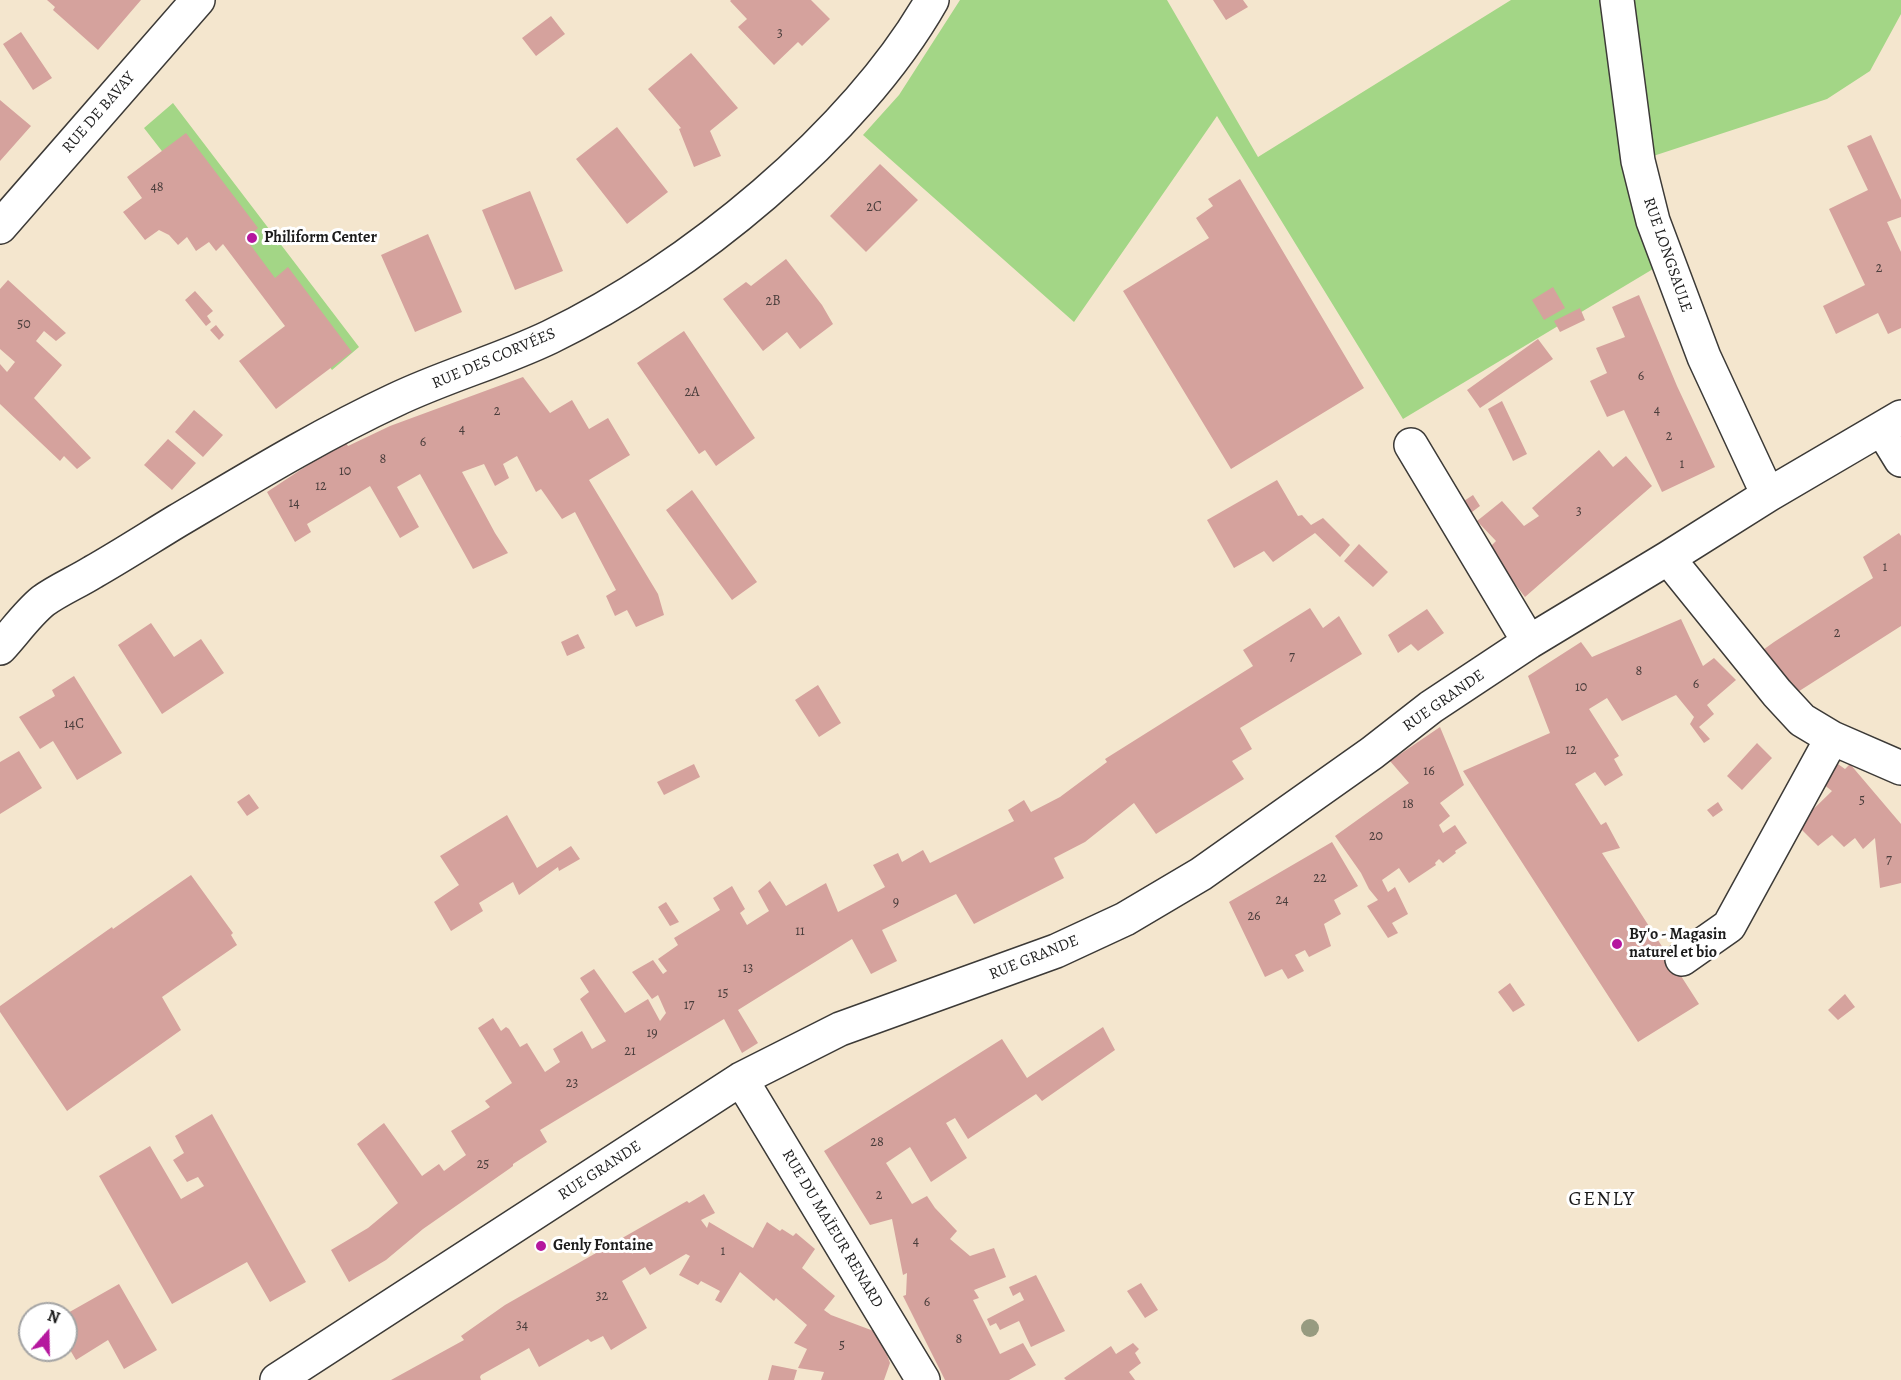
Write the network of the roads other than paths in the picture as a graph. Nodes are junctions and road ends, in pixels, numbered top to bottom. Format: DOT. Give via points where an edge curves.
graph roads {
  1 [pos="198,0"];
  2 [pos="932,0"];
  3 [pos="1617,0"];
  4 [pos="0,227"];
  5 [pos="1892,423"];
  6 [pos="1411,445"];
  7 [pos="1901,460"];
  8 [pos="1768,495"];
  9 [pos="1668,558"];
  10 [pos="1529,642"];
  11 [pos="0,648"];
  12 [pos="1832,738"];
  13 [pos="1901,768"];
  14 [pos="1682,959"];
  15 [pos="741,1079"];
  16 [pos="277,1380"];
  17 [pos="923,1380"];
  1 -- 4 [label="street, RUE DE BAVAY"];
  2 -- 11 [label="street, RUE DES CORVÉES" via="876,80 817,144 744,211 671,264 607,307 550,337 397,399 327,434 43,601"];
  3 -- 8 [label="street, RUE LONGSAULE" via="1638,161 1653,221 1704,357"];
  5 -- 7 [label="street"];
  5 -- 8 [label="street, RUE GRANDE"];
  6 -- 10 [label="street"];
  8 -- 9 [label="street, RUE GRANDE"];
  9 -- 10 [label="street, RUE GRANDE"];
  9 -- 12 [label="street" via="1777,693 1802,720"];
  10 -- 15 [label="street, RUE GRANDE" via="1431,707 1201,874 1125,919 1056,951 840,1029"];
  12 -- 13 [label="street"];
  12 -- 14 [label="street" via="1729,926"];
  15 -- 16 [label="street, RUE GRANDE"];
  15 -- 17 [label="street, RUE DU MAÏEUR RENARD"];
}
